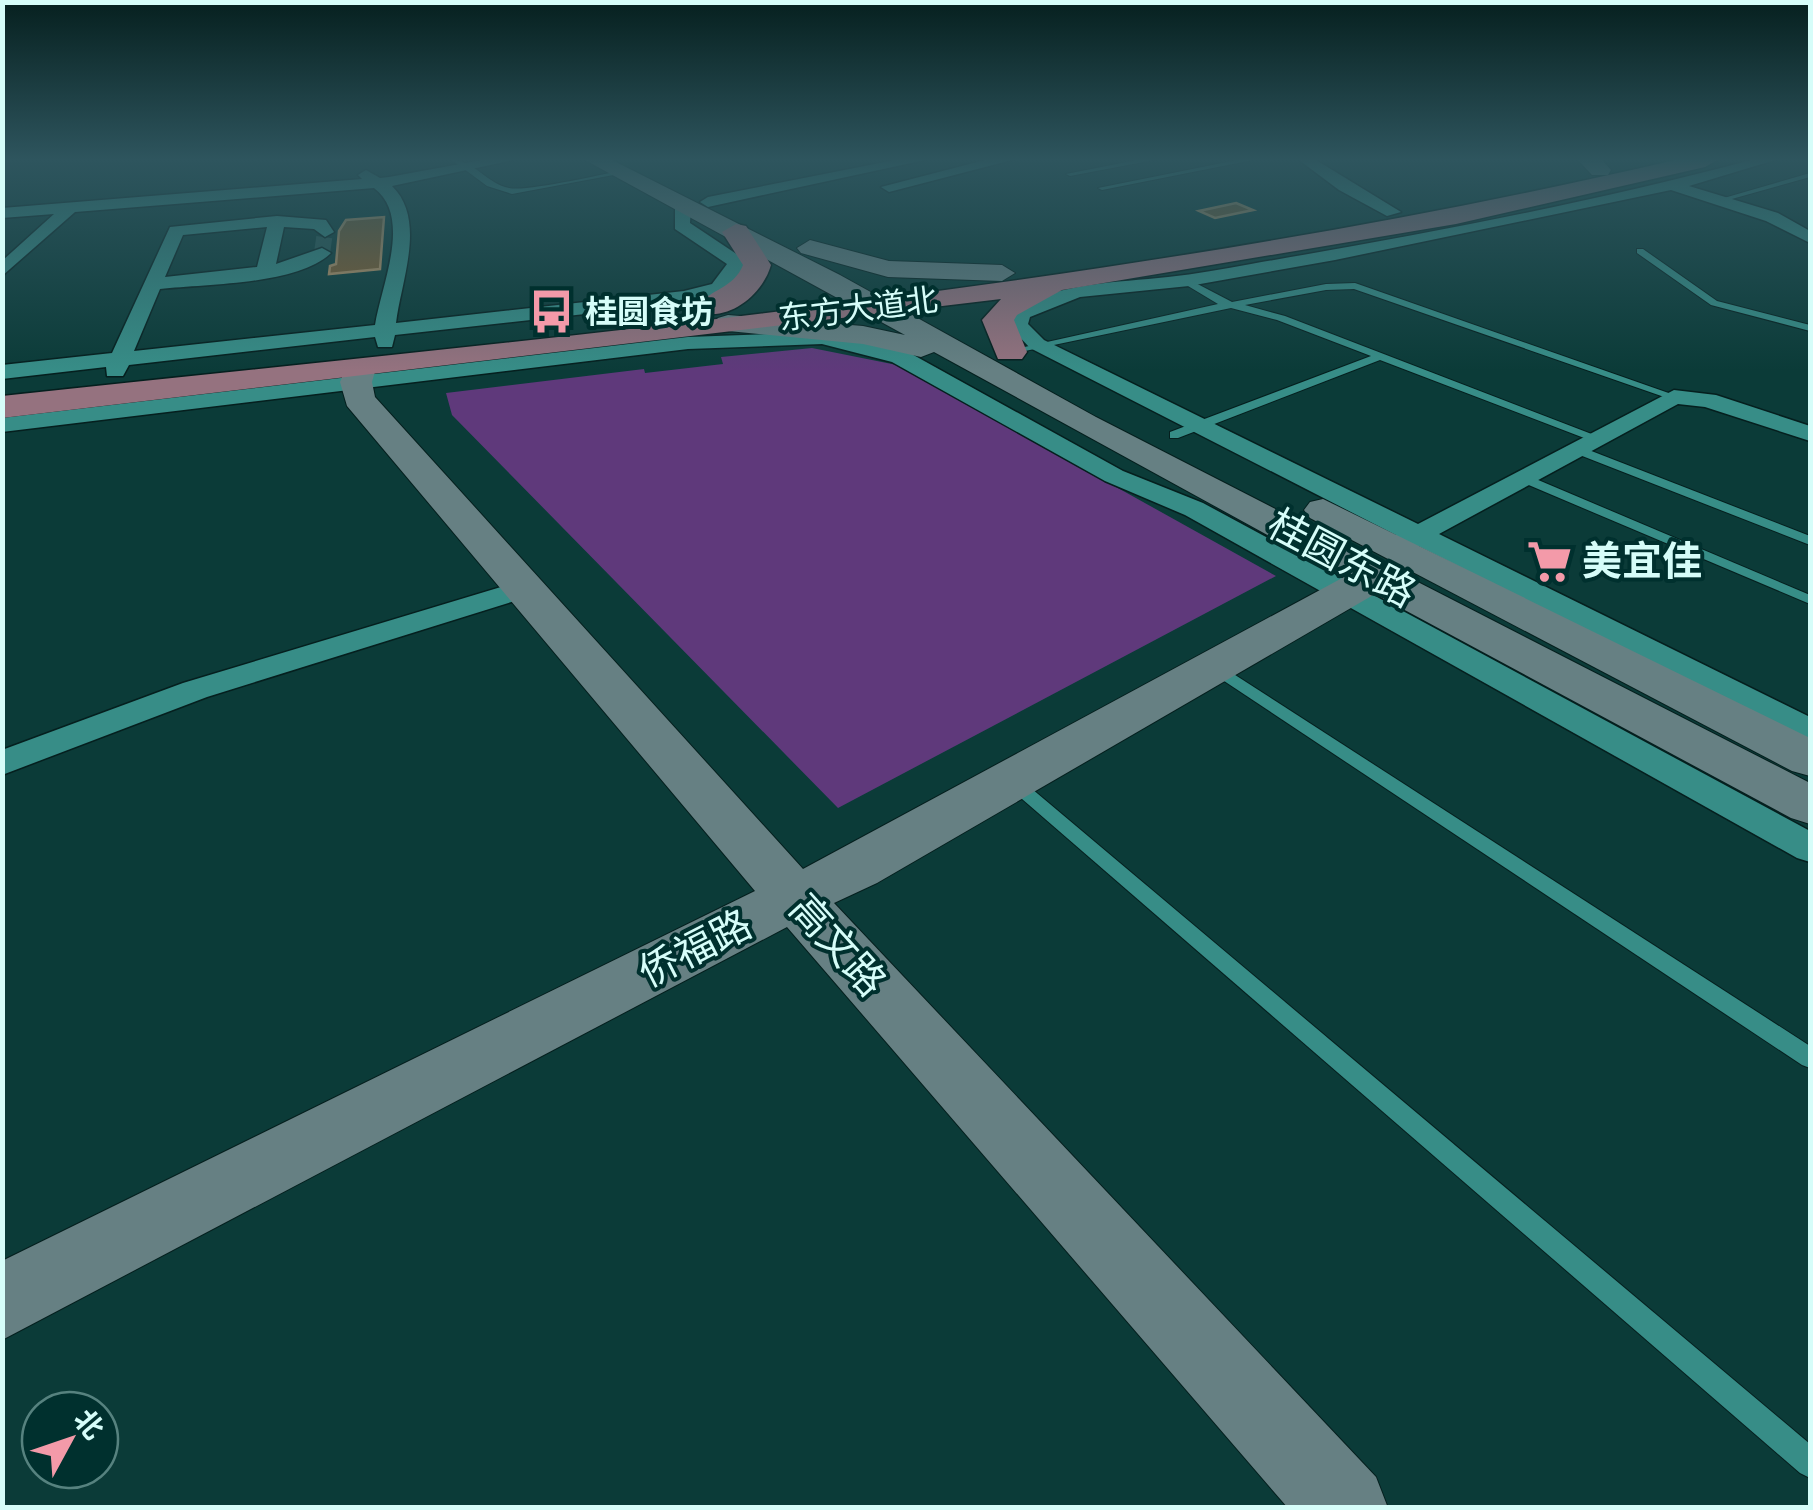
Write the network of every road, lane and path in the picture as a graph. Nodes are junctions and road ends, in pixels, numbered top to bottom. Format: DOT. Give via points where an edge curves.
graph roads {
  1 [pos="46,230"];
  2 [pos="181,230"];
  3 [pos="275,230"];
  4 [pos="398,230"];
  5 [pos="688,230"];
  6 [pos="759,230"];
  7 [pos="1364,230"];
  8 [pos="1417,230"];
  9 [pos="736,232"];
  10 [pos="1357,235"];
  11 [pos="792,244"];
  12 [pos="1640,251"];
  13 [pos="322,253"];
  14 [pos="2,271"];
  15 [pos="265,272"];
  16 [pos="1002,272"];
  17 [pos="1174,274"];
  18 [pos="1065,282"];
  19 [pos="156,284"];
  20 [pos="881,297"];
  21 [pos="1232,305"];
  22 [pos="720,315"];
  23 [pos="1810,328"];
  24 [pos="1011,355"];
  25 [pos="371,356"];
  26 [pos="1380,356"];
  27 [pos="118,365"];
  28 [pos="2,372"];
  29 [pos="2,382"];
  30 [pos="1674,396"];
  31 [pos="2,407"];
  32 [pos="1084,424"];
  33 [pos="2,425"];
  34 [pos="1188,430"];
  35 [pos="1810,434"];
  36 [pos="1047,438"];
  37 [pos="1586,443"];
  38 [pos="1524,478"];
  39 [pos="1810,542"];
  40 [pos="1384,562"];
  41 [pos="524,589"];
  42 [pos="1810,600"];
  43 [pos="1215,667"];
  44 [pos="1779,755"];
  45 [pos="2,762"];
  46 [pos="1013,782"];
  47 [pos="1810,806"];
  48 [pos="1810,848"];
  49 [pos="794,896"];
  50 [pos="1810,1058"];
  51 [pos="2,1302"];
  52 [pos="1810,1463"];
  53 [pos="1346,1508"];
  1 -- 14 [label="street"];
  2 -- 19 [label="street"];
  3 -- 15 [label="street"];
  4 -- 25 [label="street" via="396,270"];
  5 -- 25 [label="street" via="735,261 719,288"];
  6 -- 11 [label="main road"];
  7 -- 10 [label="main road, 东方大道北"];
  8 -- 10 [label="main road, 东方大道北"];
  9 -- 20 [label="main road"];
  9 -- 22 [label="main road" via="757,265"];
  10 -- 16 [label="main road, 东方大道北"];
  10 -- 17 [label="main road, 东方大道北"];
  11 -- 16 [label="main road" via="888,268"];
  11 -- 20 [label="main road"];
  12 -- 23 [label="lane" via="1714,302"];
  13 -- 15 [label="street"];
  15 -- 19 [label="street"];
  16 -- 20 [label="main road, 东方大道北"];
  17 -- 18 [label="main road, 东方大道北"];
  17 -- 21 [label="lane"];
  17 -- 24 [label="street" via="1032,305 1020,314"];
  18 -- 20 [label="main road, 东方大道北"];
  18 -- 24 [label="main road" via="1005,309 998,320"];
  19 -- 27 [label="street"];
  20 -- 22 [label="main road, 东方大道北"];
  20 -- 24 [label="main road, 桂圆东路"];
  21 -- 24 [label="lane"];
  21 -- 26 [label="lane"];
  21 -- 30 [label="lane" via="1326,287 1362,288"];
  22 -- 24 [label="main road"];
  22 -- 25 [label="main road, 东方大道北"];
  24 -- 32 [label="main road, 桂圆东路"];
  24 -- 34 [label="main road, 桂圆东路"];
  25 -- 27 [label="main road, 东方大道北"];
  25 -- 31 [label="main road, 东方大道北"];
  25 -- 33 [label="street"];
  25 -- 36 [label="street" via="822,338 900,357"];
  25 -- 41 [label="main road, 高文路" via="359,399"];
  26 -- 34 [label="lane"];
  26 -- 37 [label="lane"];
  27 -- 28 [label="street"];
  27 -- 29 [label="main road, 东方大道北"];
  30 -- 35 [label="street" via="1708,400"];
  30 -- 37 [label="street"];
  32 -- 36 [label="main road"];
  32 -- 40 [label="main road, 桂圆东路"];
  34 -- 40 [label="main road, 桂圆东路"];
  36 -- 40 [label="street" via="1194,510"];
  37 -- 38 [label="street"];
  37 -- 39 [label="lane"];
  38 -- 40 [label="street"];
  38 -- 42 [label="lane"];
  40 -- 43 [label="main road, 侨福路"];
  40 -- 44 [label="main road, 桂圆东路"];
  40 -- 44 [label="street"];
  41 -- 45 [label="street" via="196,690"];
  41 -- 49 [label="main road, 高文路"];
  43 -- 46 [label="main road, 侨福路"];
  43 -- 50 [label="lane"];
  44 -- 47 [label="main road, 桂圆东路"];
  44 -- 48 [label="street"];
  46 -- 49 [label="main road, 侨福路"];
  46 -- 52 [label="lane"];
  49 -- 51 [label="main road, 侨福路"];
  49 -- 53 [label="main road, 高文路"];
}
